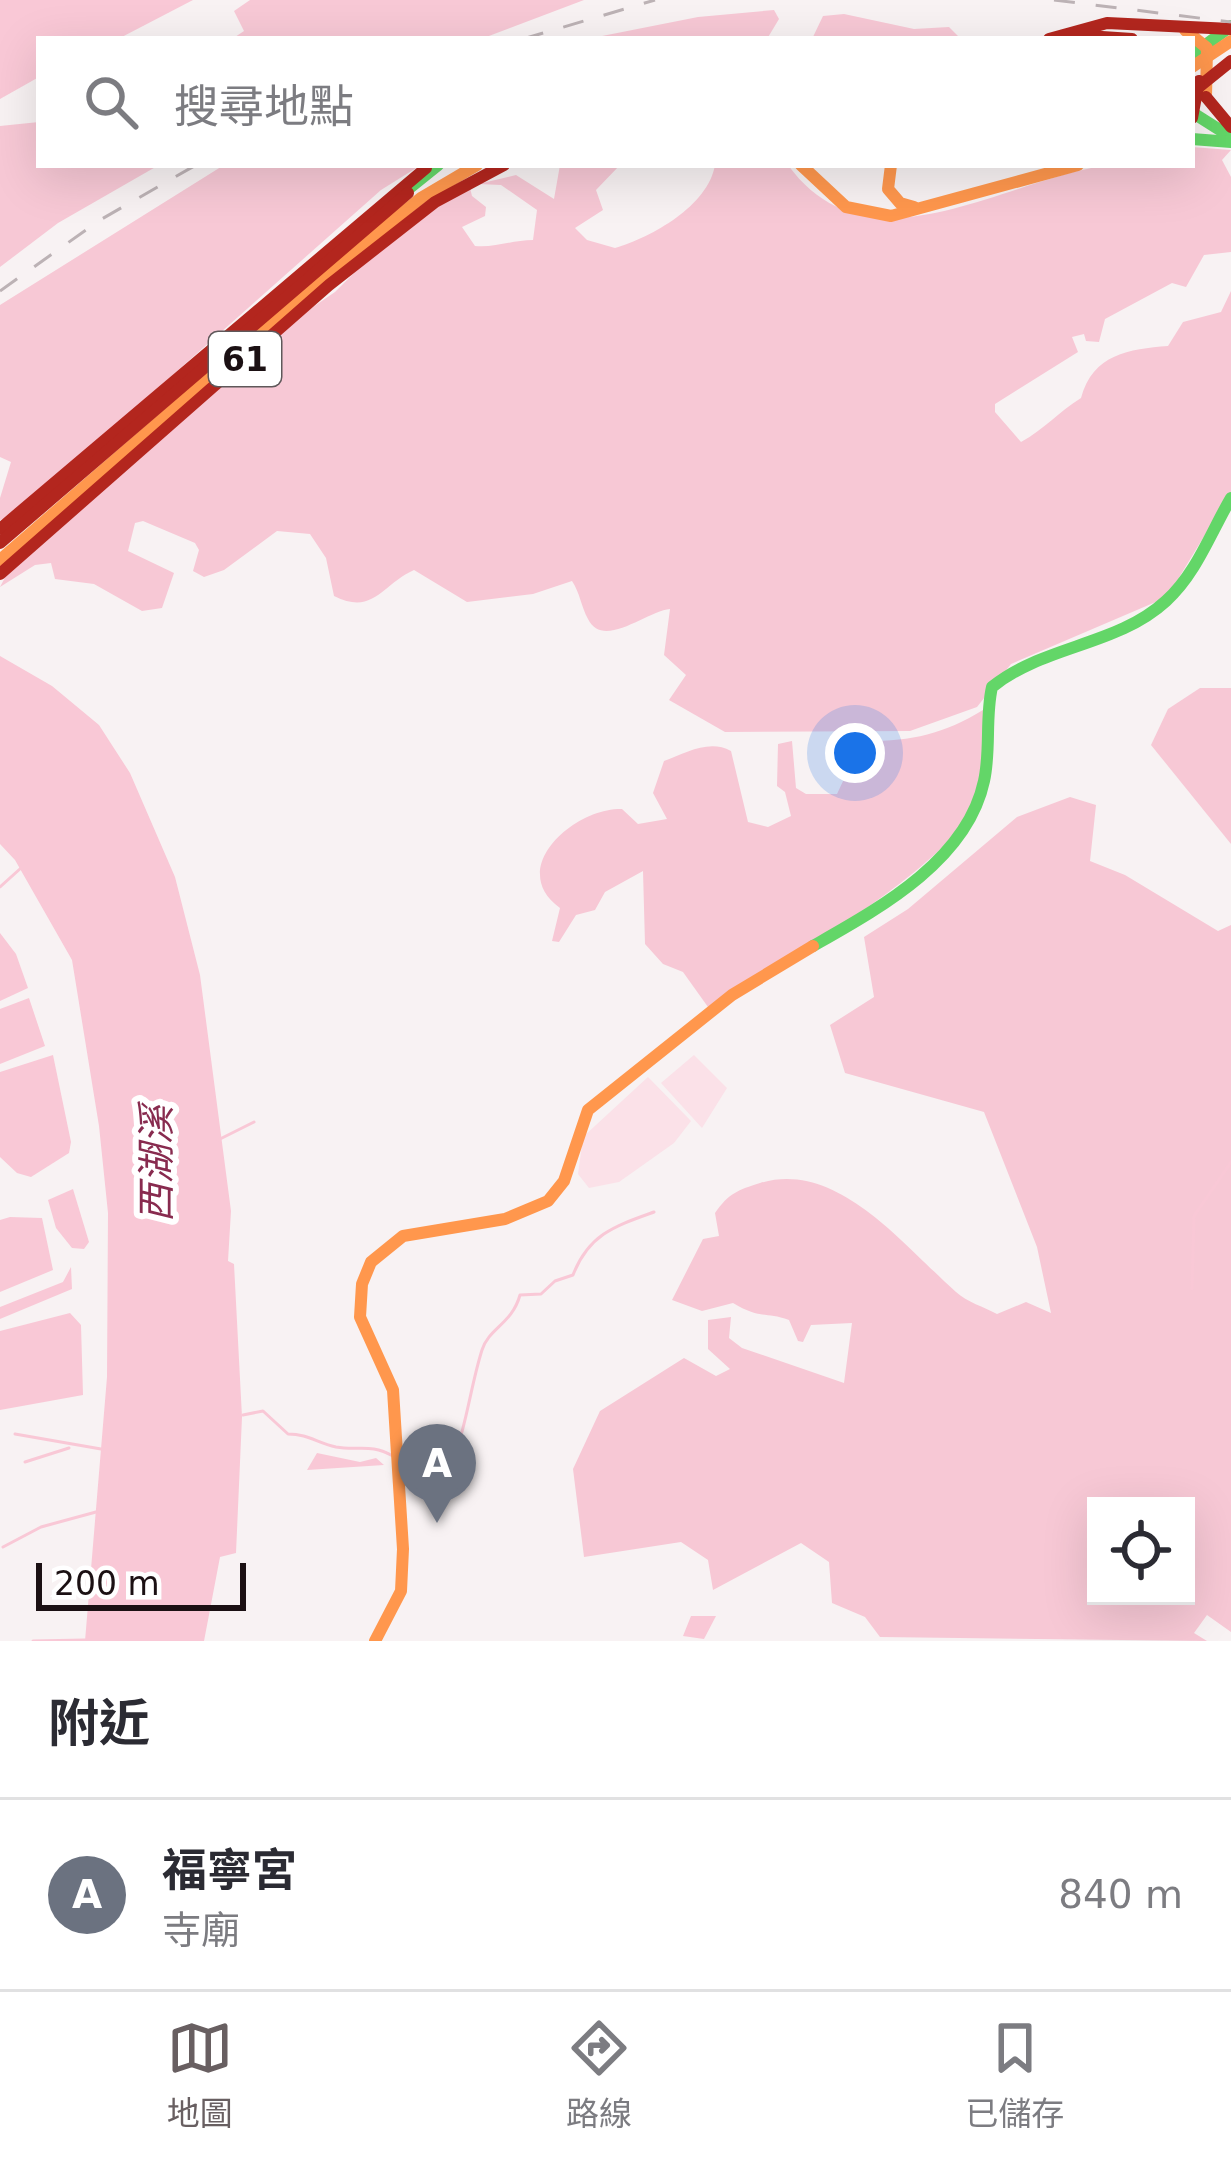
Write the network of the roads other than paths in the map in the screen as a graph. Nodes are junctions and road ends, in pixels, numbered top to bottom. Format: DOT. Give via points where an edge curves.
graph roads {
  1 [pos="1140,23"];
  2 [pos="1231,28"];
  3 [pos="1061,36"];
  4 [pos="1082,36"];
  5 [pos="1115,36"];
  6 [pos="1231,41"];
  7 [pos="1195,53"];
  8 [pos="1195,55"];
  9 [pos="1208,57"];
  10 [pos="1231,59"];
  11 [pos="1196,82"];
  12 [pos="1195,116"];
  13 [pos="1231,134"];
  14 [pos="1195,139"];
  15 [pos="428,168"];
  16 [pos="431,168"];
  17 [pos="451,168"];
  18 [pos="472,168"];
  19 [pos="498,168"];
  20 [pos="804,168"];
  21 [pos="890,168"];
  22 [pos="1067,168"];
  23 [pos="435,202"];
  24 [pos="920,209"];
  25 [pos="350,238"];
  26 [pos="320,283"];
  27 [pos="1231,498"];
  28 [pos="0,530"];
  29 [pos="0,543"];
  30 [pos="0,560"];
  31 [pos="0,574"];
  32 [pos="375,1641"];
  1 -- 2 [label="main road"];
  1 -- 3 [label="main road"];
  1 -- 9 [label="main road" via="1197,35"];
  2 -- 7 [label="main road"];
  4 -- 5 [label="main road"];
  6 -- 11 [label="main road"];
  8 -- 9 [label="main road"];
  9 -- 10 [label="main road"];
  9 -- 11 [label="main road"];
  9 -- 11 [label="main road"];
  10 -- 11 [label="main road"];
  10 -- 11 [label="main road"];
  11 -- 13 [label="main road"];
  12 -- 13 [label="main road"];
  13 -- 14 [label="main road"];
  15 -- 28 [label="main road, 61"];
  16 -- 25 [label="main road"];
  17 -- 25 [label="main road, 61"];
  18 -- 26 [label="main road, 61" via="421,198"];
  19 -- 23 [label="main road, 61"];
  20 -- 24 [label="main road" via="846,207 871,215"];
  21 -- 24 [label="main road" via="893,197"];
  22 -- 24 [label="main road"];
  23 -- 26 [label="main road"];
  23 -- 31 [label="main road, 61"];
  25 -- 29 [label="main road, 61"];
  26 -- 30 [label="main road, 61"];
  27 -- 32 [label="main road" via="1168,599 1033,658 992,687 981,794 931,866 733,994 588,1110 571,1169 550,1199 489,1224 407,1234 377,1251 360,1289 361,1319 394,1390 403,1581"];
}
